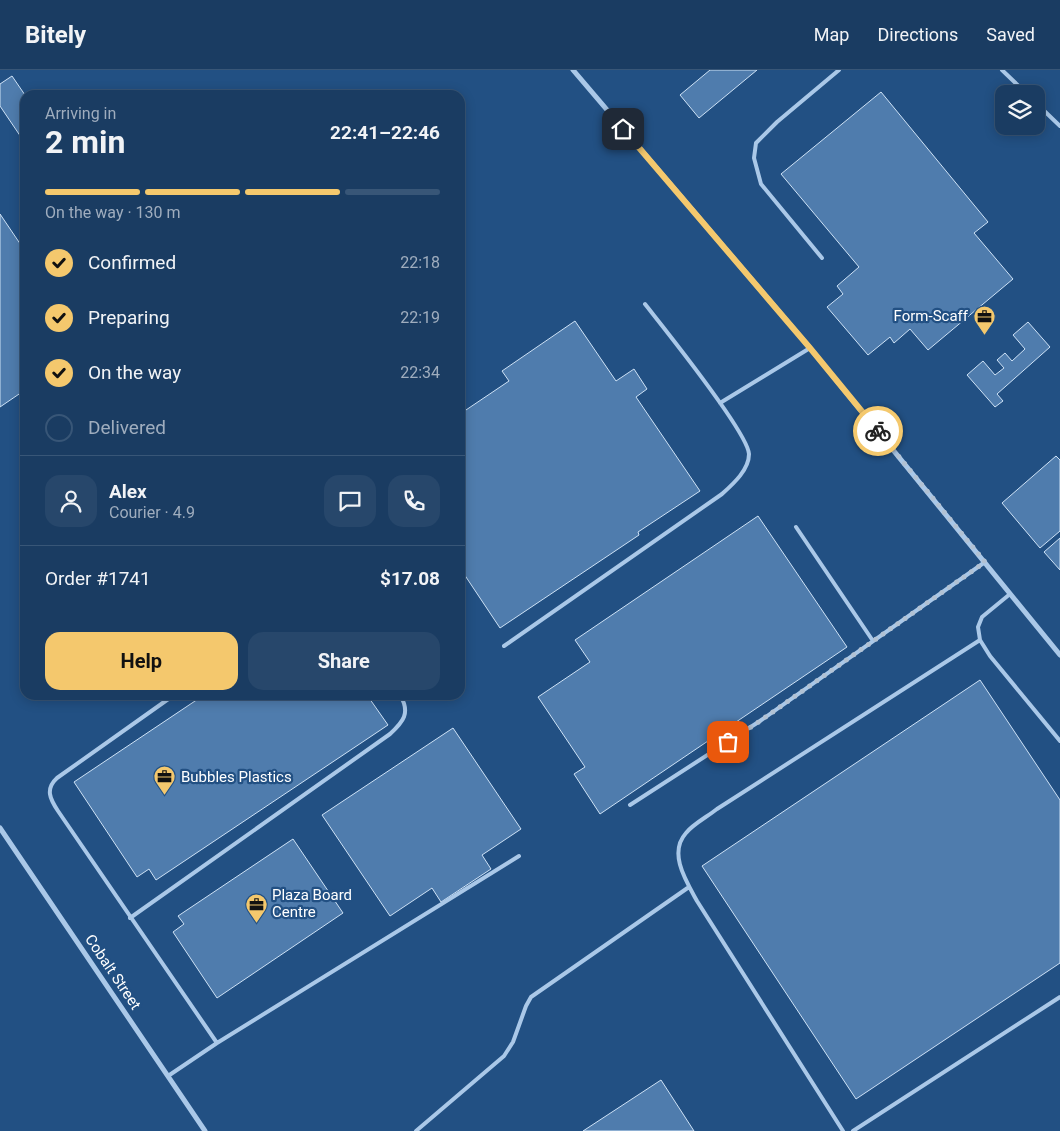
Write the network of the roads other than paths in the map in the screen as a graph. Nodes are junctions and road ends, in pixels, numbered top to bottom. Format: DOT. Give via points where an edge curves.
graph roads {
  1 [pos="573,70"];
  2 [pos="839,70"];
  3 [pos="1002,70"];
  4 [pos="1018,85"];
  5 [pos="1045,112"];
  6 [pos="1060,126"];
  7 [pos="822,258"];
  8 [pos="645,304"];
  9 [pos="810,348"];
  10 [pos="720,403"];
  11 [pos="796,527"];
  12 [pos="985,562"];
  13 [pos="1010,594"];
  14 [pos="980,640"];
  15 [pos="873,642"];
  16 [pos="504,646"];
  17 [pos="1060,655"];
  18 [pos="167,700"];
  19 [pos="403,700"];
  20 [pos="1060,741"];
  21 [pos="630,805"];
  22 [pos="0,828"];
  23 [pos="519,856"];
  24 [pos="689,887"];
  25 [pos="130,918"];
  26 [pos="1060,996"];
  27 [pos="218,1043"];
  28 [pos="168,1076"];
  29 [pos="205,1131"];
  30 [pos="416,1131"];
  31 [pos="844,1131"];
  32 [pos="853,1131"];
  1 -- 9 [label="street"];
  2 -- 7 [label="lane" via="756,143 754,158 762,184"];
  3 -- 4 [label="lane"];
  5 -- 6 [label="lane"];
  8 -- 10 [label="lane"];
  9 -- 10 [label="lane"];
  9 -- 12 [label="street"];
  10 -- 16 [label="lane" via="749,452 743,470 730,486"];
  11 -- 15 [label="lane"];
  12 -- 13 [label="street"];
  12 -- 15 [label="lane"];
  13 -- 14 [label="lane" via="982,617 978,627"];
  13 -- 17 [label="street"];
  14 -- 20 [label="lane"];
  14 -- 24 [label="lane" via="686,832 679,842 678,855"];
  15 -- 21 [label="lane" via="760,721"];
  18 -- 25 [label="lane" via="57,778 48,793"];
  19 -- 25 [label="lane" via="405,714 402,722 390,734"];
  22 -- 28 [label="street, Cobalt Street"];
  23 -- 27 [label="lane"];
  24 -- 30 [label="lane" via="531,997 504,1056"];
  24 -- 31 [label="lane"];
  25 -- 27 [label="lane"];
  26 -- 32 [label="lane"];
  27 -- 28 [label="lane"];
  28 -- 29 [label="street, Cobalt Street"];
}
